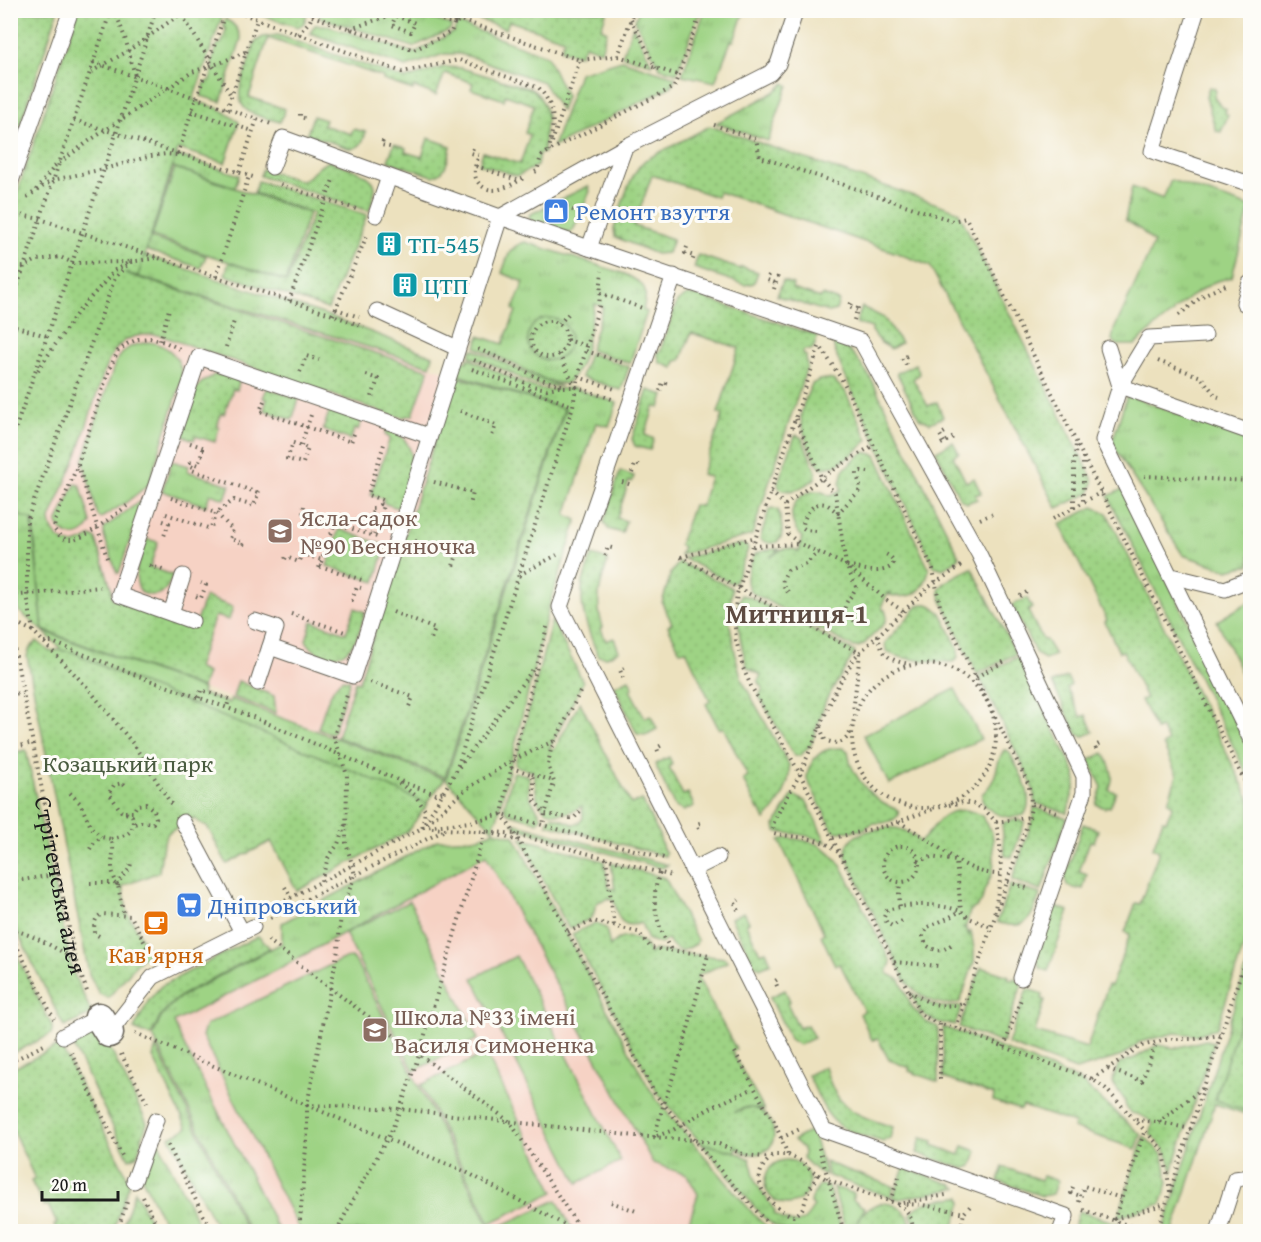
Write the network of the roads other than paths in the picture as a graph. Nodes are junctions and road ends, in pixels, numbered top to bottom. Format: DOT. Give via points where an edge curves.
graph roads {
  1 [pos="70,10"];
  2 [pos="795,10"];
  3 [pos="1197,10"];
  4 [pos="625,147"];
  5 [pos="269,174"];
  6 [pos="389,177"];
  7 [pos="10,184"];
  8 [pos="1251,184"];
  9 [pos="376,215"];
  10 [pos="500,217"];
  11 [pos="589,248"];
  12 [pos="674,276"];
  13 [pos="1243,282"];
  14 [pos="1244,303"];
  15 [pos="377,311"];
  16 [pos="1205,335"];
  17 [pos="1108,348"];
  18 [pos="456,351"];
  19 [pos="1120,386"];
  20 [pos="1251,432"];
  21 [pos="429,436"];
  22 [pos="183,576"];
  23 [pos="1171,576"];
  24 [pos="1251,579"];
  25 [pos="171,613"];
  26 [pos="192,621"];
  27 [pos="255,621"];
  28 [pos="270,647"];
  29 [pos="258,683"];
  30 [pos="1251,738"];
  31 [pos="183,822"];
  32 [pos="718,857"];
  33 [pos="692,870"];
  34 [pos="1021,978"];
  35 [pos="63,1036"];
  36 [pos="156,1120"];
  37 [pos="1251,1177"];
  38 [pos="134,1181"];
  39 [pos="1060,1232"];
  40 [pos="1218,1232"];
  1 -- 7 [label="lane"];
  2 -- 4 [label="lane" via="778,64 770,73"];
  3 -- 8 [label="lane" via="1152,151"];
  4 -- 10 [label="lane"];
  4 -- 11 [label="lane"];
  5 -- 6 [label="lane" via="283,138"];
  6 -- 9 [label="lane"];
  6 -- 10 [label="lane"];
  10 -- 11 [label="lane"];
  10 -- 18 [label="lane"];
  11 -- 12 [label="lane"];
  12 -- 33 [label="lane" via="560,607"];
  12 -- 34 [label="lane" via="861,341 979,554 1084,776 1084,793"];
  13 -- 14 [label="lane"];
  15 -- 18 [label="lane"];
  16 -- 19 [label="lane" via="1149,338"];
  17 -- 19 [label="lane"];
  18 -- 21 [label="lane"];
  19 -- 20 [label="lane"];
  19 -- 23 [label="lane" via="1103,440"];
  21 -- 25 [label="lane" via="363,421 317,398 199,357 117,590"];
  21 -- 28 [label="lane" via="353,676"];
  22 -- 25 [label="lane"];
  23 -- 24 [label="lane" via="1225,589"];
  23 -- 30 [label="lane"];
  25 -- 26 [label="lane"];
  27 -- 28 [label="lane" via="276,628"];
  28 -- 29 [label="lane"];
  31 -- 35 [label="lane" via="192,851 251,928 153,977 108,1025"];
  32 -- 33 [label="lane"];
  33 -- 39 [label="lane" via="824,1130 1066,1216"];
  36 -- 38 [label="lane"];
  37 -- 40 [label="lane" via="1235,1179"];
}
